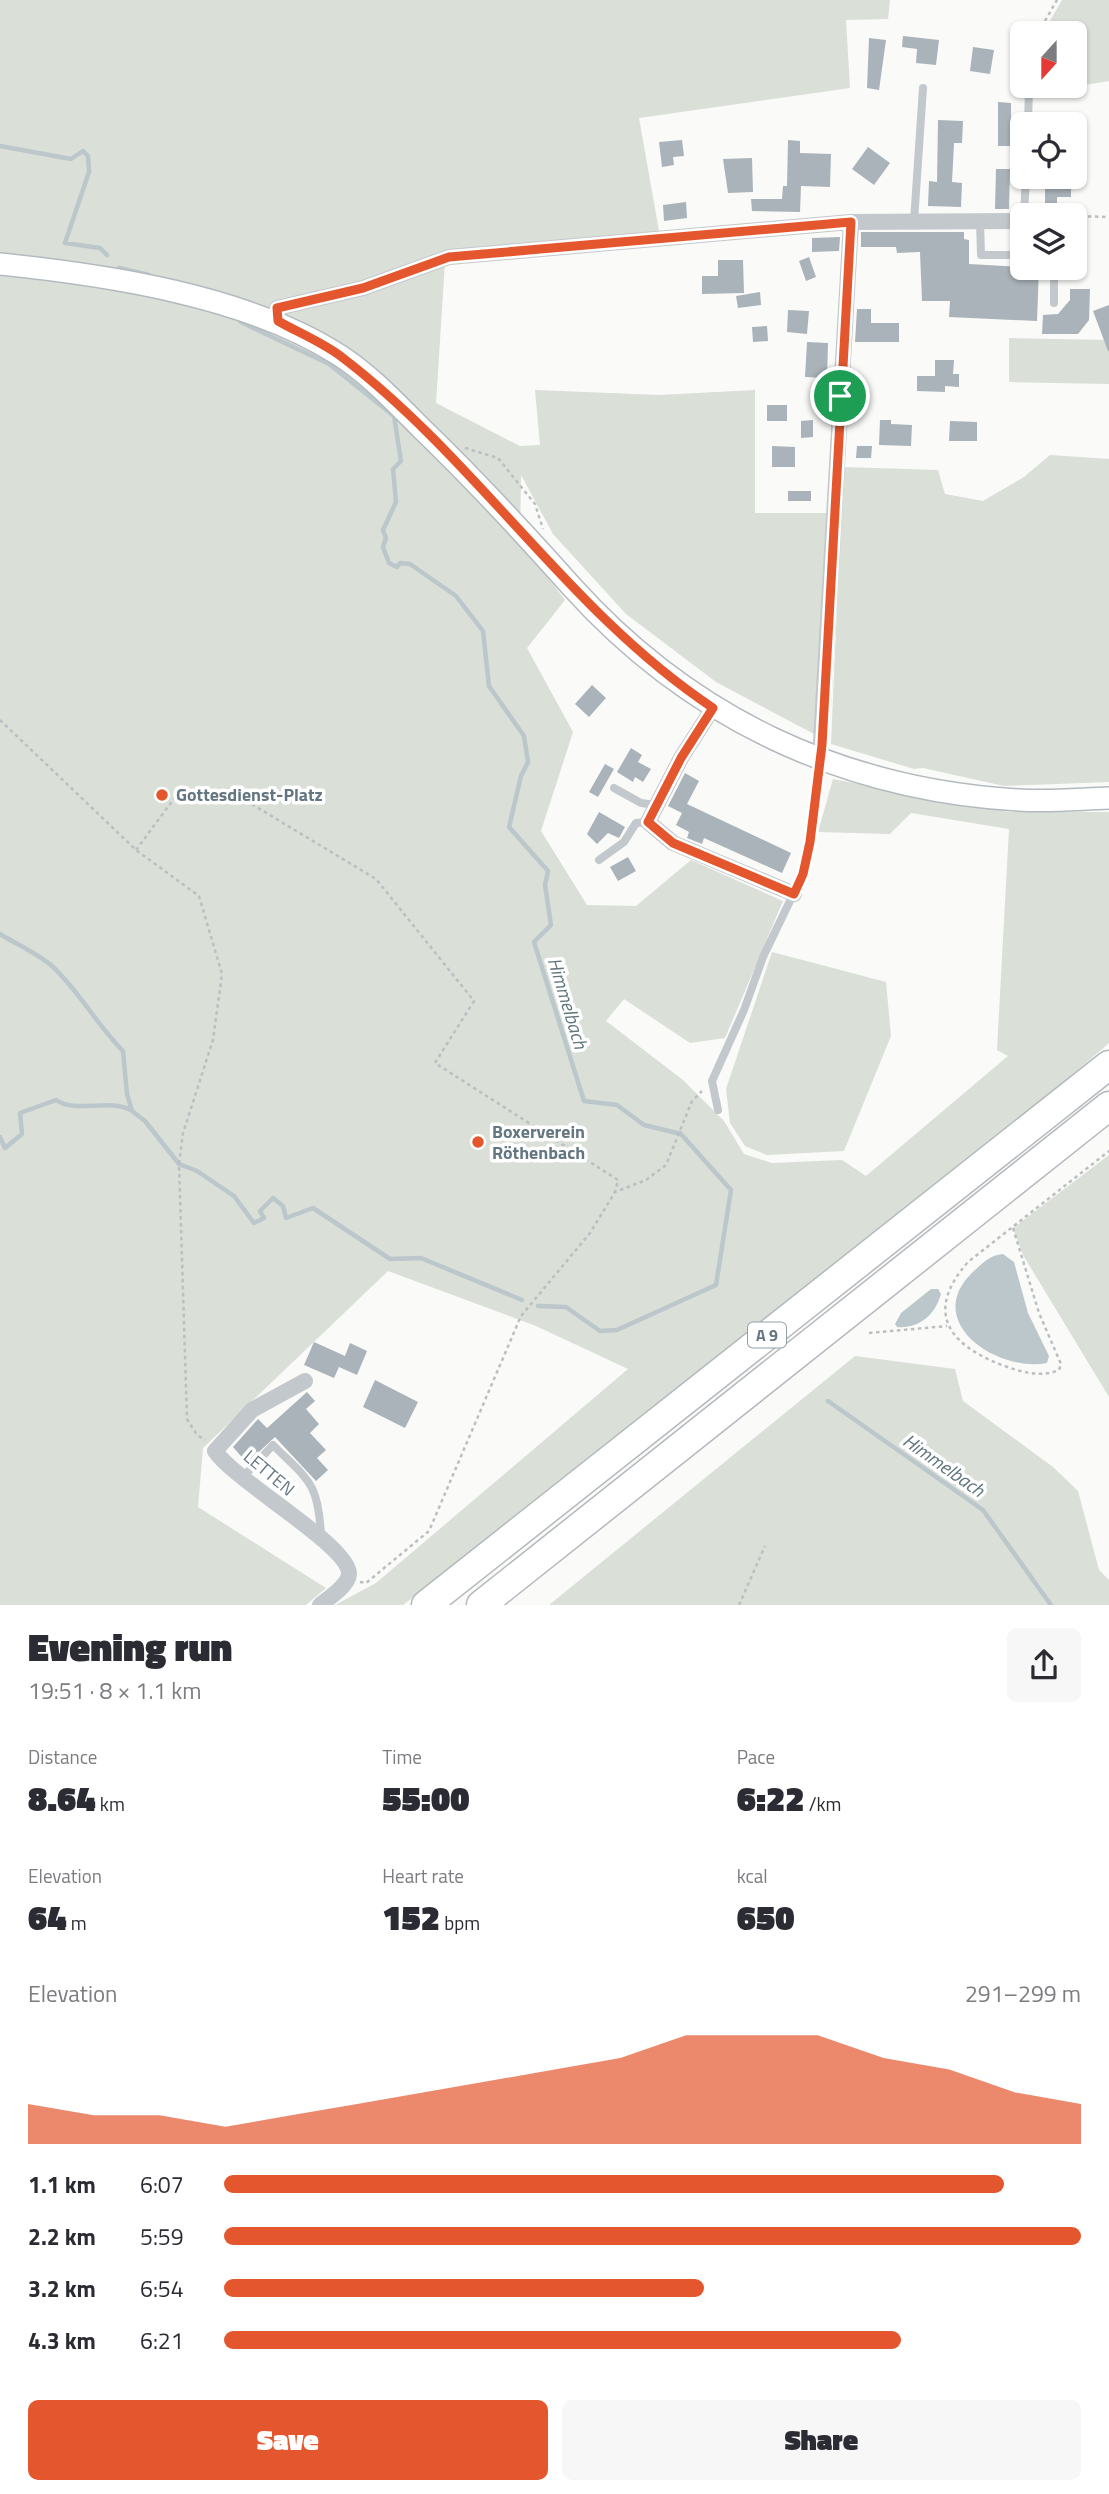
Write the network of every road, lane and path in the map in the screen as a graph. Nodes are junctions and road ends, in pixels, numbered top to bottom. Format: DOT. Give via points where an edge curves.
graph roads {
  1 [pos="1057,0"];
  2 [pos="1045,21"];
  3 [pos="923,88"];
  4 [pos="1087,216"];
  5 [pos="1109,217"];
  6 [pos="914,221"];
  7 [pos="980,221"];
  8 [pos="1010,221"];
  9 [pos="851,222"];
  10 [pos="1010,255"];
  11 [pos="0,264"];
  12 [pos="1054,280"];
  13 [pos="1054,303"];
  14 [pos="278,321"];
  15 [pos="713,708"];
  16 [pos="0,720"];
  17 [pos="820,759"];
  18 [pos="614,789"];
  19 [pos="1109,798"];
  20 [pos="656,805"];
  21 [pos="648,822"];
  22 [pos="136,850"];
  23 [pos="599,860"];
  24 [pos="794,894"];
  25 [pos="1109,1065"];
  26 [pos="712,1082"];
  27 [pos="1109,1106"];
  28 [pos="718,1110"];
  29 [pos="1109,1151"];
  30 [pos="615,1192"];
  31 [pos="1013,1228"];
  32 [pos="947,1326"];
  33 [pos="869,1333"];
  34 [pos="305,1381"];
  35 [pos="216,1447"];
  36 [pos="243,1477"];
  37 [pos="321,1535"];
  38 [pos="765,1546"];
  39 [pos="347,1580"];
  40 [pos="320,1605"];
  41 [pos="426,1605"];
  42 [pos="481,1605"];
  43 [pos="739,1605"];
  1 -- 2 [label="path"];
  3 -- 6 [label="lane"];
  4 -- 5 [label="path"];
  6 -- 7 [label="street"];
  6 -- 9 [label="street"];
  7 -- 8 [label="street"];
  7 -- 10 [label="lane" via="981,256"];
  9 -- 14 [label="street" via="449,257 363,288 277,308"];
  9 -- 17 [label="street"];
  11 -- 14 [label="street" via="161,289"];
  12 -- 13 [label="lane"];
  14 -- 15 [label="street" via="341,356 392,400 499,504 607,623 657,668"];
  15 -- 17 [label="street" via="776,743"];
  15 -- 20 [label="street"];
  16 -- 22 [label="path"];
  17 -- 19 [label="street" via="899,783 952,793 1021,800"];
  17 -- 24 [label="lane" via="810,842"];
  18 -- 20 [label="lane" via="640,803"];
  20 -- 21 [label="street"];
  21 -- 23 [label="lane" via="636,823 624,842"];
  21 -- 24 [label="street" via="673,843"];
  22 -- 30 [label="path" via="176,796 230,791 376,878 474,1000 435,1063 618,1180"];
  22 -- 35 [label="path" via="198,896 222,974 213,1040 183,1133 179,1164 187,1419 197,1435"];
  24 -- 26 [label="lane"];
  25 -- 41 [label="highway, A 9"];
  26 -- 28 [label="lane"];
  26 -- 30 [label="path" via="692,1101 666,1165 646,1180"];
  27 -- 42 [label="highway, A 9"];
  29 -- 31 [label="path"];
  30 -- 39 [label="path" via="590,1233 521,1315 429,1531 366,1583"];
  31 -- 32 [label="path" via="952,1280 944,1311"];
  31 -- 32 [label="path" via="1039,1313 1061,1363 1059,1370 1041,1375 989,1360 960,1344"];
  32 -- 33 [label="path"];
  34 -- 35 [label="street, LETTEN" via="252,1410"];
  35 -- 36 [label="street, LETTEN" via="218,1455"];
  36 -- 37 [label="street, LETTEN" via="293,1519"];
  36 -- 37 [label="lane" via="273,1445 313,1486"];
  37 -- 39 [label="street, LETTEN" via="344,1562"];
  38 -- 43 [label="path"];
  39 -- 40 [label="street"];
}
